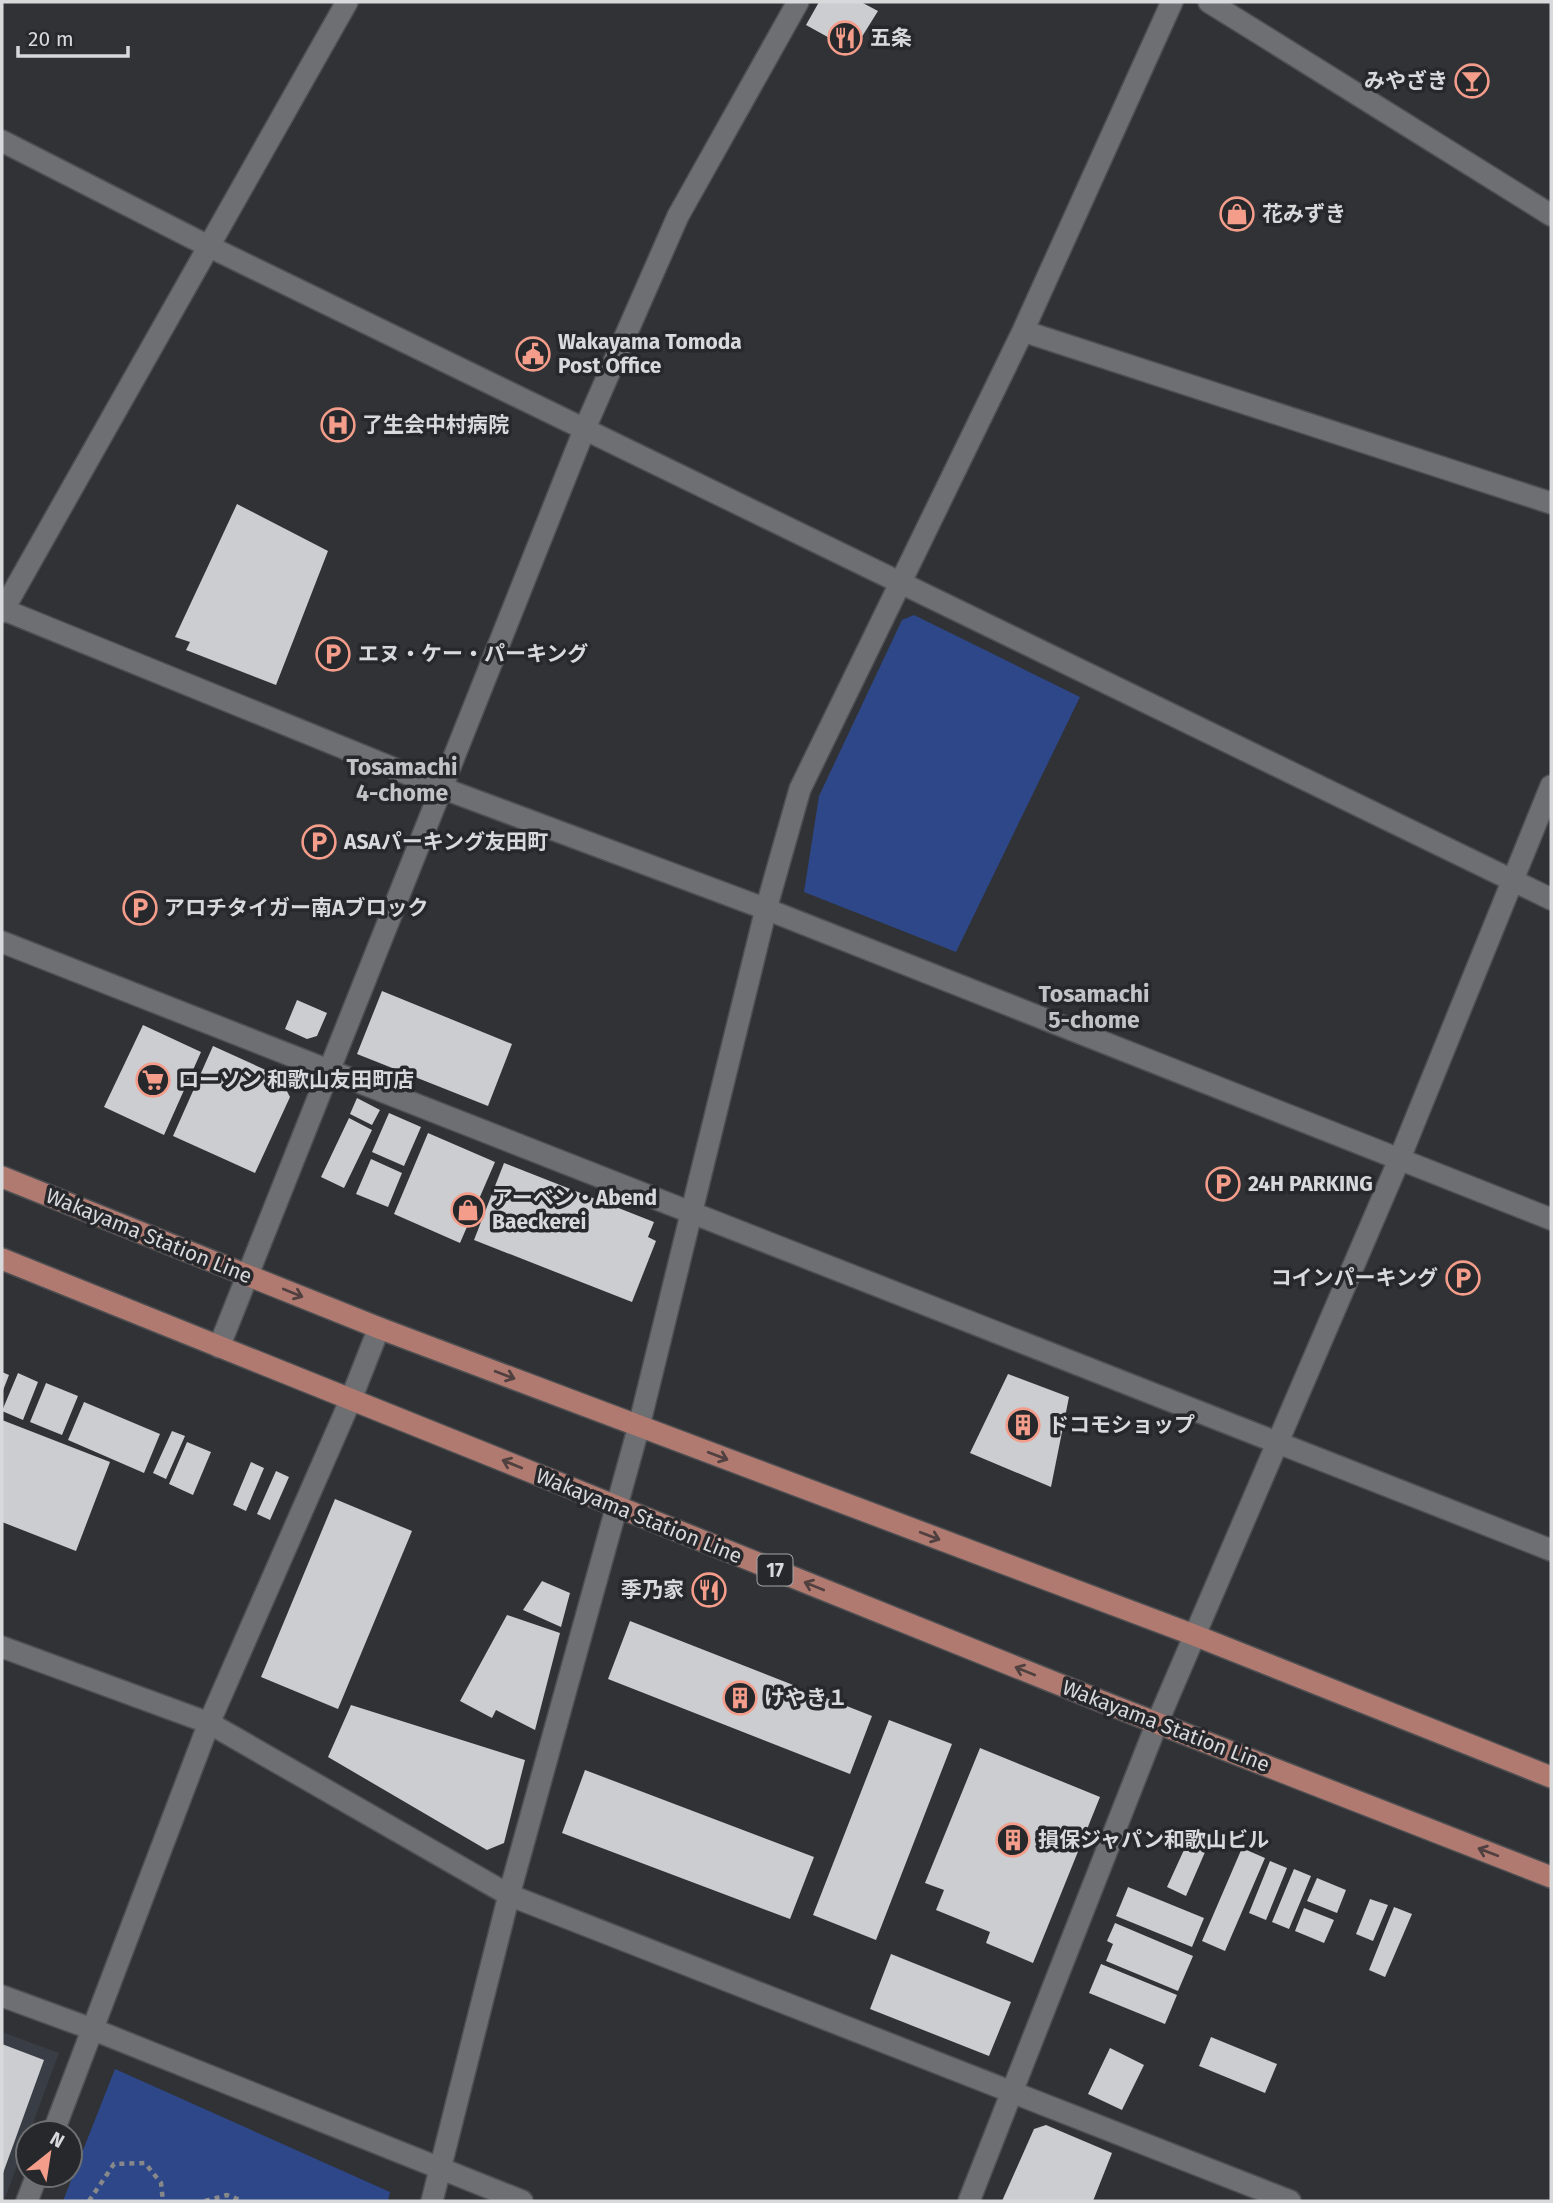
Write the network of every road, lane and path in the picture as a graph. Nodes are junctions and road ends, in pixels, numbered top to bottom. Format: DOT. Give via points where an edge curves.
graph roads {
  1 [pos="347,2"];
  2 [pos="798,2"];
  3 [pos="1172,2"];
  4 [pos="1209,2"];
  5 [pos="2,141"];
  6 [pos="1551,215"];
  7 [pos="208,246"];
  8 [pos="1023,331"];
  9 [pos="584,428"];
  10 [pos="1551,503"];
  11 [pos="900,584"];
  12 [pos="2,610"];
  13 [pos="1551,786"];
  14 [pos="442,788"];
  15 [pos="1512,879"];
  16 [pos="1551,899"];
  17 [pos="766,909"];
  18 [pos="2,942"];
  19 [pos="329,1071"];
  20 [pos="1399,1160"];
  21 [pos="2,1177"];
  22 [pos="691,1213"];
  23 [pos="1551,1219"];
  24 [pos="2,1259"];
  25 [pos="247,1275"];
  26 [pos="379,1328"];
  27 [pos="219,1347"];
  28 [pos="351,1399"];
  29 [pos="639,1426"];
  30 [pos="1277,1443"];
  31 [pos="617,1507"];
  32 [pos="1551,1550"];
  33 [pos="1194,1635"];
  34 [pos="2,1647"];
  35 [pos="209,1723"];
  36 [pos="1157,1723"];
  37 [pos="1551,1777"];
  38 [pos="1551,1877"];
  39 [pos="509,1895"];
  40 [pos="2,1996"];
  41 [pos="92,2029"];
  42 [pos="1012,2093"];
  43 [pos="58,2119"];
  44 [pos="439,2170"];
  45 [pos="89,2201"];
  46 [pos="163,2201"];
  47 [pos="205,2201"];
  48 [pos="243,2201"];
  49 [pos="432,2201"];
  50 [pos="522,2201"];
  51 [pos="969,2201"];
  52 [pos="1290,2201"];
  1 -- 7 [label="street"];
  2 -- 9 [label="street" via="678,216"];
  3 -- 8 [label="street"];
  4 -- 6 [label="street"];
  5 -- 7 [label="street"];
  7 -- 9 [label="street"];
  7 -- 12 [label="street"];
  8 -- 10 [label="street"];
  8 -- 11 [label="street"];
  9 -- 11 [label="street"];
  9 -- 14 [label="street"];
  11 -- 15 [label="street"];
  11 -- 17 [label="street" via="800,789"];
  12 -- 14 [label="street"];
  13 -- 15 [label="street"];
  14 -- 17 [label="street"];
  14 -- 19 [label="street"];
  15 -- 16 [label="street"];
  15 -- 20 [label="street"];
  17 -- 20 [label="street"];
  17 -- 22 [label="street"];
  18 -- 19 [label="street"];
  19 -- 22 [label="street"];
  19 -- 25 [label="street"];
  20 -- 23 [label="street"];
  20 -- 30 [label="street"];
  21 -- 25 [label="main road, Wakayama Station Line"];
  22 -- 29 [label="street"];
  22 -- 30 [label="street"];
  24 -- 27 [label="main road, Wakayama Station Line / 17"];
  25 -- 26 [label="main road, Wakayama Station Line, one-way"];
  25 -- 27 [label="street"];
  26 -- 28 [label="street"];
  26 -- 29 [label="main road, Wakayama Station Line, one-way"];
  27 -- 28 [label="main road, Wakayama Station Line / 17"];
  31 -- 28 [label="main road, Wakayama Station Line / 17, one-way"];
  28 -- 35 [label="street"];
  29 -- 31 [label="street"];
  29 -- 33 [label="main road, Wakayama Station Line, one-way"];
  30 -- 32 [label="street"];
  30 -- 33 [label="street"];
  36 -- 31 [label="main road, Wakayama Station Line / 17, one-way"];
  31 -- 39 [label="street"];
  33 -- 36 [label="street"];
  33 -- 37 [label="main road, Wakayama Station Line"];
  34 -- 35 [label="street"];
  35 -- 39 [label="street"];
  35 -- 41 [label="street"];
  38 -- 36 [label="main road, Wakayama Station Line / 17, one-way"];
  36 -- 42 [label="street"];
  39 -- 42 [label="street"];
  39 -- 44 [label="street"];
  40 -- 41 [label="street"];
  41 -- 43 [label="street"];
  41 -- 44 [label="street"];
  42 -- 51 [label="street"];
  42 -- 52 [label="street"];
  44 -- 49 [label="street"];
  44 -- 50 [label="street"];
  45 -- 46 [label="path" via="114,2164 145,2163 161,2183"];
  47 -- 48 [label="path" via="227,2195"];
}
